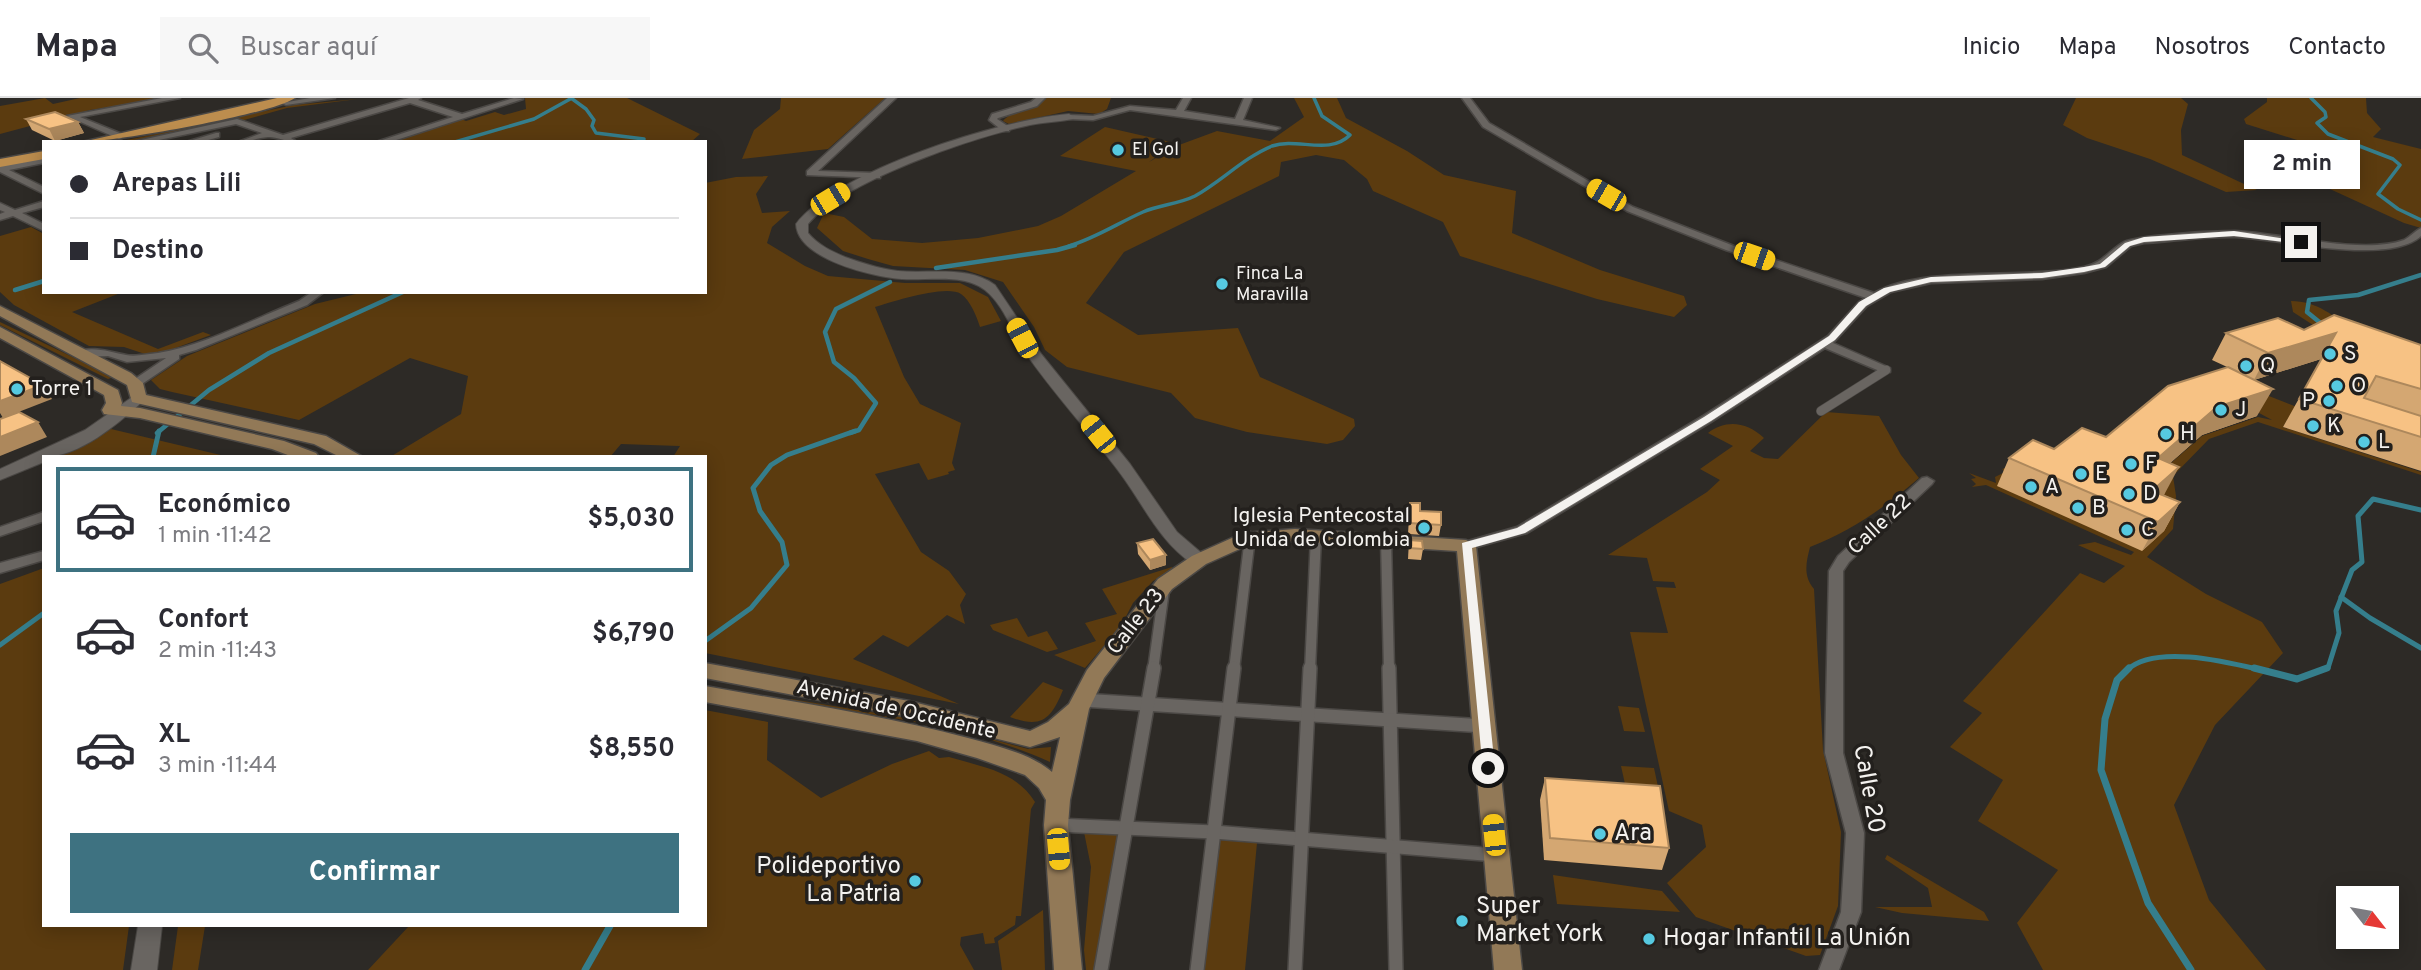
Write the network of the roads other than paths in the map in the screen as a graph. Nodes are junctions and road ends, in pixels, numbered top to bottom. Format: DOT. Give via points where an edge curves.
graph roads {
  1 [pos="176,98"];
  2 [pos="303,98"];
  3 [pos="331,98"];
  4 [pos="892,98"];
  5 [pos="1041,98"];
  6 [pos="1187,98"];
  7 [pos="1248,98"];
  8 [pos="1466,98"];
  9 [pos="413,99"];
  10 [pos="519,99"];
  11 [pos="288,101"];
  12 [pos="1179,113"];
  13 [pos="462,117"];
  14 [pos="1069,117"];
  15 [pos="1238,122"];
  16 [pos="249,125"];
  17 [pos="1276,128"];
  18 [pos="1006,129"];
  19 [pos="271,133"];
  20 [pos="119,136"];
  21 [pos="283,138"];
  22 [pos="98,140"];
  23 [pos="115,140"];
  24 [pos="146,140"];
  25 [pos="197,140"];
  26 [pos="248,140"];
  27 [pos="288,140"];
  28 [pos="387,140"];
  29 [pos="42,153"];
  30 [pos="42,160"];
  31 [pos="0,161"];
  32 [pos="0,169"];
  33 [pos="877,176"];
  34 [pos="42,190"];
  35 [pos="42,205"];
  36 [pos="0,206"];
  37 [pos="15,213"];
  38 [pos="0,217"];
  39 [pos="42,227"];
  40 [pos="2421,231"];
  41 [pos="316,294"];
  42 [pos="1875,297"];
  43 [pos="0,310"];
  44 [pos="2,335"];
  45 [pos="1824,344"];
  46 [pos="192,348"];
  47 [pos="80,354"];
  48 [pos="1886,370"];
  49 [pos="130,403"];
  50 [pos="1821,411"];
  51 [pos="45,455"];
  52 [pos="305,455"];
  53 [pos="350,455"];
  54 [pos="42,456"];
  55 [pos="0,464"];
  56 [pos="0,474"];
  57 [pos="1927,481"];
  58 [pos="42,517"];
  59 [pos="0,532"];
  60 [pos="1316,536"];
  61 [pos="1250,537"];
  62 [pos="1386,540"];
  63 [pos="1466,546"];
  64 [pos="42,556"];
  65 [pos="1199,560"];
  66 [pos="0,568"];
  67 [pos="1836,571"];
  68 [pos="1165,584"];
  69 [pos="707,670"];
  70 [pos="707,694"];
  71 [pos="1080,704"];
  72 [pos="1150,704"];
  73 [pos="1228,709"];
  74 [pos="1307,715"];
  75 [pos="1389,720"];
  76 [pos="1484,726"];
  77 [pos="1058,800"];
  78 [pos="1056,825"];
  79 [pos="1126,826"];
  80 [pos="1214,832"];
  81 [pos="1301,839"];
  82 [pos="1395,846"];
  83 [pos="1496,855"];
  84 [pos="150,927"];
  85 [pos="144,970"];
  86 [pos="1068,970"];
  87 [pos="1101,970"];
  88 [pos="1197,970"];
  89 [pos="1295,970"];
  90 [pos="1396,970"];
  91 [pos="1508,970"];
  92 [pos="1829,970"];
  1 -- 20 [label="street" via="71,116"];
  2 -- 11 [label="main road"];
  3 -- 11 [label="street"];
  4 -- 33 [label="street" via="810,173"];
  5 -- 18 [label="street" via="995,116 995,123"];
  6 -- 12 [label="street"];
  7 -- 15 [label="street"];
  8 -- 42 [label="street" via="1486,125 1630,209"];
  9 -- 13 [label="street"];
  9 -- 21 [label="street"];
  10 -- 13 [label="street"];
  11 -- 20 [label="main road"];
  11 -- 23 [label="main road"];
  12 -- 14 [label="street" via="1130,108 1093,118"];
  12 -- 15 [label="street"];
  13 -- 28 [label="street"];
  14 -- 18 [label="street"];
  15 -- 17 [label="street"];
  16 -- 19 [label="street"];
  16 -- 24 [label="street" via="237,121"];
  16 -- 25 [label="street"];
  18 -- 33 [label="street"];
  19 -- 21 [label="street"];
  19 -- 26 [label="street"];
  20 -- 22 [label="main road"];
  21 -- 27 [label="street"];
  29 -- 31 [label="main road"];
  30 -- 32 [label="street"];
  32 -- 34 [label="street"];
  33 -- 65 [label="street" via="848,188 808,216 802,224 804,240 835,258 880,272 966,278 989,287 1022,338 1162,523 1184,551"];
  35 -- 37 [label="street"];
  36 -- 37 [label="street"];
  37 -- 38 [label="street"];
  37 -- 39 [label="street"];
  40 -- 42 [label="street, Calle 23" via="2387,247 2234,233 2144,240 2128,244 2102,265 2084,270 2042,276 1931,279"];
  41 -- 46 [label="street"];
  42 -- 45 [label="street, Calle 23"];
  43 -- 47 [label="main road"];
  44 -- 49 [label="main road" via="112,393 114,403"];
  45 -- 48 [label="street"];
  45 -- 63 [label="street, Calle 23" via="1521,530"];
  46 -- 47 [label="street" via="127,359 109,353"];
  46 -- 49 [label="street"];
  47 -- 49 [label="main road"];
  48 -- 50 [label="street"];
  49 -- 51 [label="street" via="75,442"];
  49 -- 52 [label="main road"];
  49 -- 53 [label="main road" via="160,403 320,440"];
  49 -- 55 [label="street"];
  54 -- 56 [label="street"];
  57 -- 67 [label="street, Calle 22" via="1843,559"];
  58 -- 59 [label="street"];
  60 -- 61 [label="main road, Calle 23"];
  60 -- 62 [label="main road, Calle 23"];
  60 -- 74 [label="street"];
  61 -- 65 [label="main road, Calle 23"];
  61 -- 73 [label="street"];
  62 -- 63 [label="main road, Calle 23"];
  62 -- 75 [label="street"];
  63 -- 76 [label="main road"];
  64 -- 66 [label="street"];
  65 -- 68 [label="main road, Calle 23"];
  67 -- 92 [label="street, Calle 20" via="1834,753 1855,833 1851,912"];
  68 -- 71 [label="main road, Calle 23" via="1095,675"];
  68 -- 72 [label="street"];
  69 -- 71 [label="main road, Avenida de Occidente" via="909,709 1030,739 1056,729"];
  70 -- 77 [label="main road, Avenida de Occidente" via="917,733 983,751 1033,769 1048,782"];
  71 -- 72 [label="street"];
  71 -- 77 [label="main road, Calle 23"];
  72 -- 73 [label="street"];
  72 -- 79 [label="street"];
  73 -- 74 [label="street"];
  73 -- 80 [label="street"];
  74 -- 75 [label="street"];
  74 -- 81 [label="street"];
  75 -- 76 [label="street"];
  75 -- 82 [label="street"];
  76 -- 83 [label="main road"];
  77 -- 78 [label="main road, Calle 23"];
  78 -- 79 [label="street"];
  78 -- 86 [label="main road, Calle 23"];
  79 -- 80 [label="street"];
  79 -- 87 [label="street"];
  80 -- 81 [label="street"];
  80 -- 88 [label="street"];
  81 -- 82 [label="street"];
  81 -- 89 [label="street"];
  82 -- 83 [label="street"];
  82 -- 90 [label="street"];
  83 -- 91 [label="main road"];
  84 -- 85 [label="street"];
}
